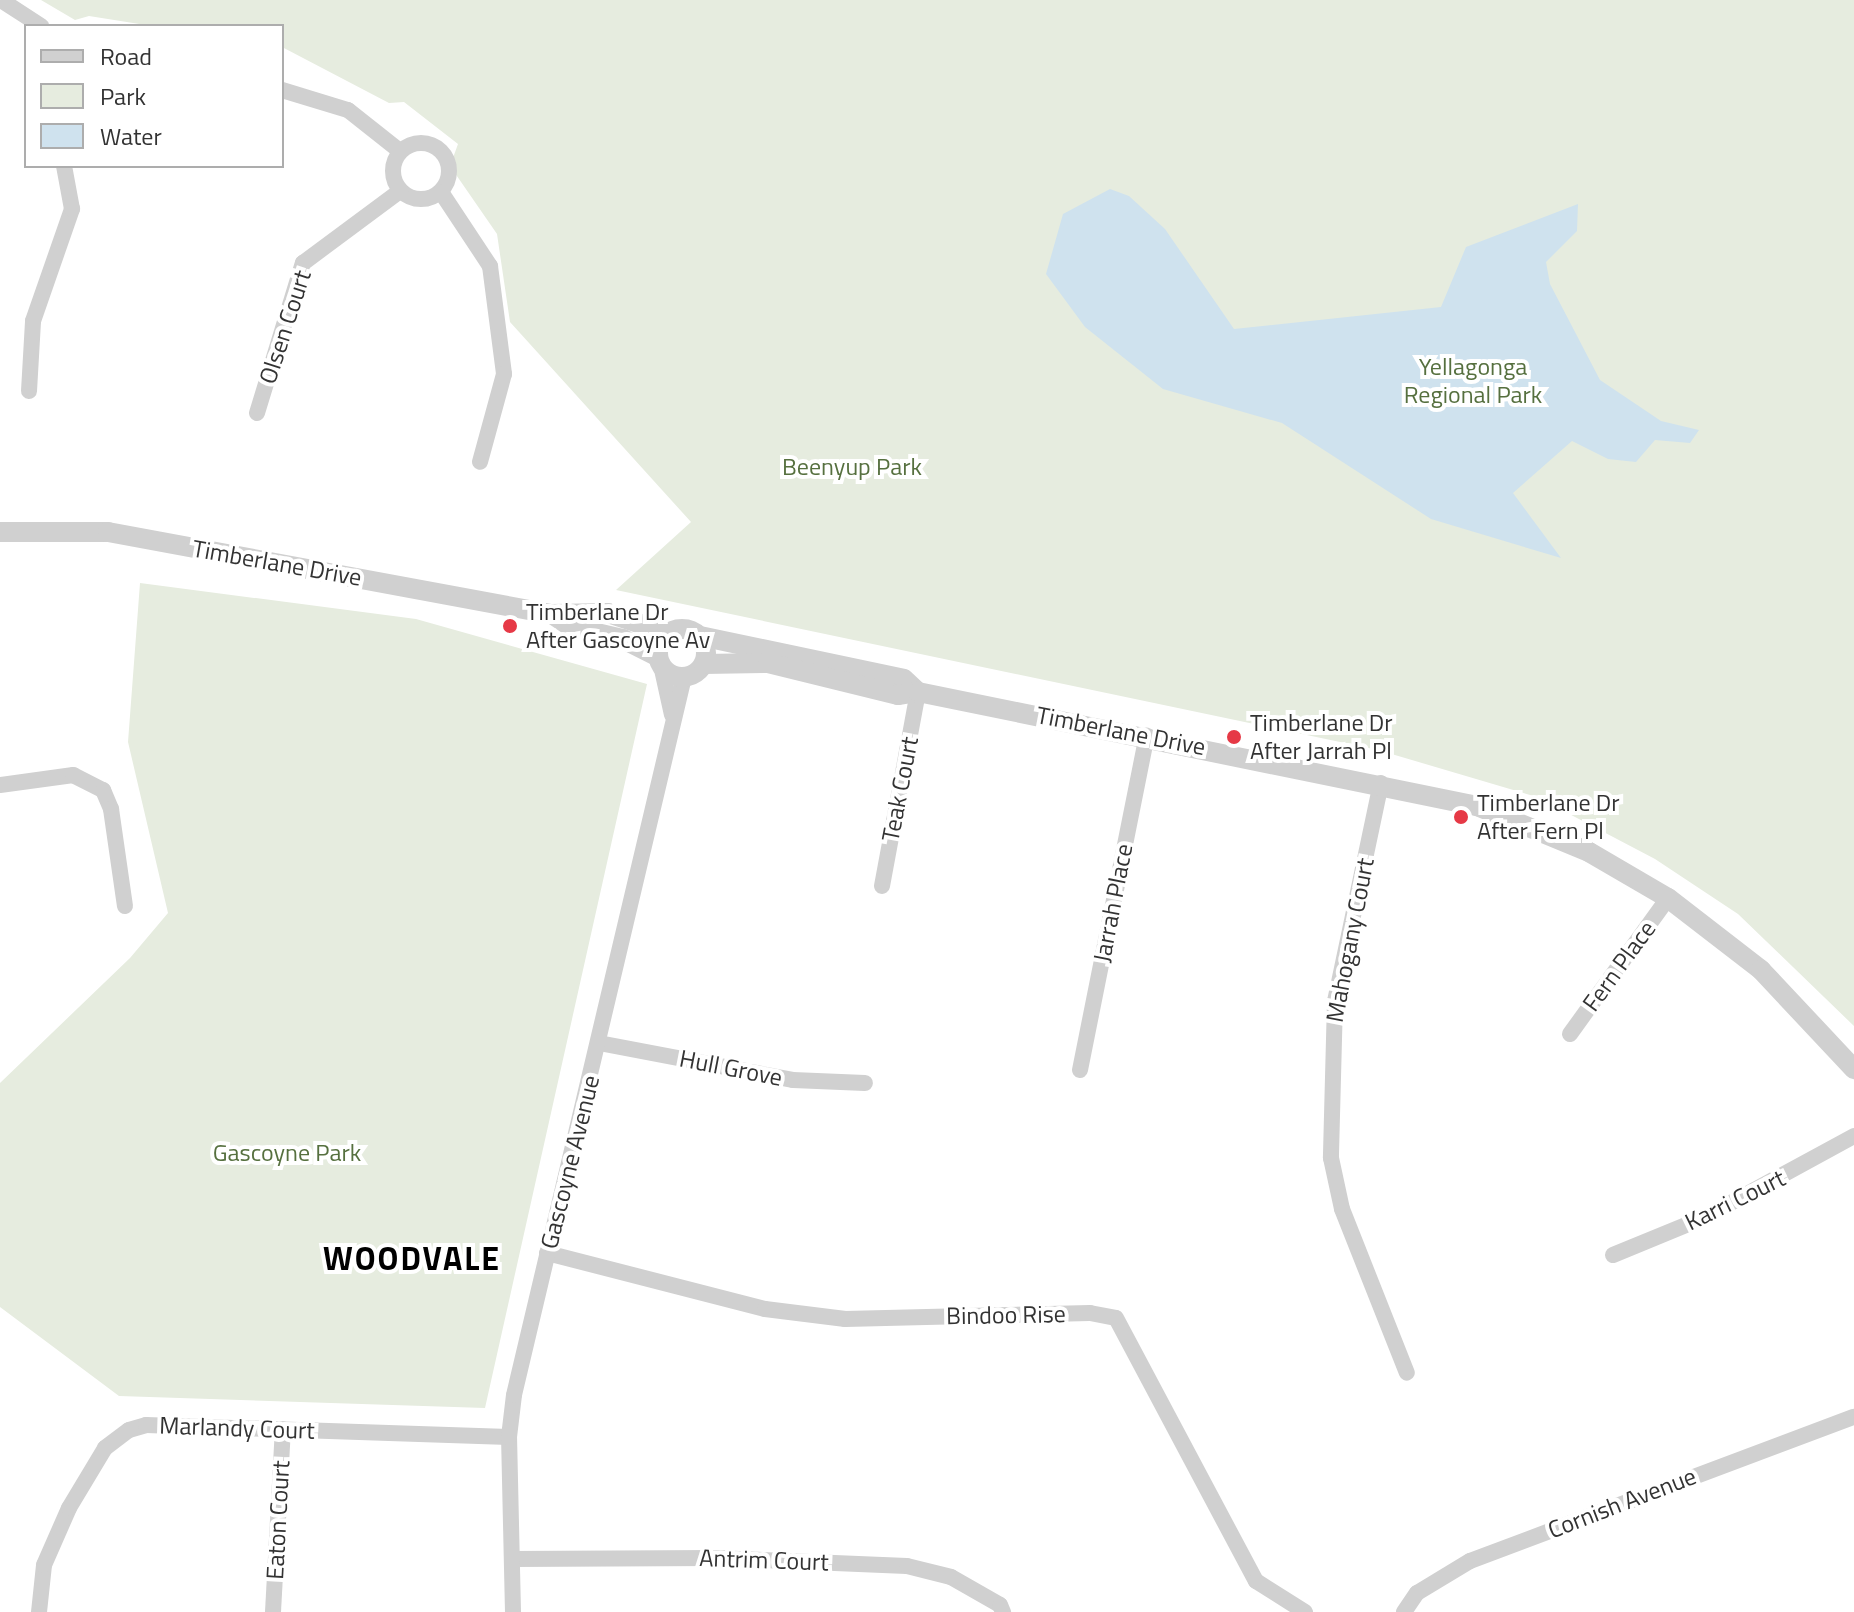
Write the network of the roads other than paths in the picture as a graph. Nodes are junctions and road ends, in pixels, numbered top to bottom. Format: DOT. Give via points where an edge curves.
graph roads {
  1 [pos="1,0"];
  2 [pos="38,24"];
  3 [pos="284,91"];
  4 [pos="400,151"];
  5 [pos="64,168"];
  6 [pos="400,191"];
  7 [pos="441,192"];
  8 [pos="29,391"];
  9 [pos="257,413"];
  10 [pos="480,462"];
  11 [pos="0,532"];
  12 [pos="552,614"];
  13 [pos="668,633"];
  14 [pos="700,636"];
  15 [pos="660,661"];
  16 [pos="704,664"];
  17 [pos="684,677"];
  18 [pos="918,692"];
  19 [pos="673,716"];
  20 [pos="1147,736"];
  21 [pos="1381,783"];
  22 [pos="0,785"];
  23 [pos="882,886"];
  24 [pos="1668,898"];
  25 [pos="125,906"];
  26 [pos="1570,1034"];
  27 [pos="599,1043"];
  28 [pos="1854,1069"];
  29 [pos="1080,1070"];
  30 [pos="865,1083"];
  31 [pos="1854,1136"];
  32 [pos="547,1253"];
  33 [pos="1613,1255"];
  34 [pos="1407,1373"];
  35 [pos="1854,1417"];
  36 [pos="283,1429"];
  37 [pos="509,1437"];
  38 [pos="512,1559"];
  39 [pos="39,1612"];
  40 [pos="273,1612"];
  41 [pos="513,1612"];
  42 [pos="1003,1612"];
  43 [pos="1305,1612"];
  44 [pos="1404,1612"];
  1 -- 2 [label="street"];
  3 -- 4 [label="street" via="348,110"];
  4 -- 6 [label="street" via="393,173"];
  4 -- 7 [label="street" via="428,143 445,154 450,173"];
  5 -- 8 [label="street" via="72,209 33,321"];
  6 -- 7 [label="street" via="423,200"];
  6 -- 9 [label="street, Olsen Court" via="303,263"];
  7 -- 10 [label="street" via="490,266 504,374"];
  11 -- 12 [label="street, Timberlane Drive" via="108,532"];
  12 -- 13 [label="street, Timberlane Drive" via="608,613"];
  12 -- 15 [label="street, Timberlane Drive" via="571,627 623,639"];
  13 -- 14 [label="street" via="681,628"];
  13 -- 15 [label="street"];
  14 -- 16 [label="street" via="707,650"];
  14 -- 18 [label="street, Timberlane Drive" via="904,679"];
  15 -- 17 [label="street"];
  15 -- 19 [label="street, Gascoyne Avenue"];
  16 -- 17 [label="street"];
  16 -- 18 [label="street, Timberlane Drive" via="768,663 898,695"];
  17 -- 19 [label="street, Gascoyne Avenue"];
  18 -- 20 [label="street, Timberlane Drive"];
  18 -- 23 [label="street, Teak Court"];
  19 -- 27 [label="street, Gascoyne Avenue"];
  20 -- 21 [label="street, Timberlane Drive"];
  20 -- 29 [label="street, Jarrah Place"];
  21 -- 24 [label="street, Timberlane Drive" via="1477,806 1532,827 1589,852"];
  21 -- 34 [label="street, Mahogany Court" via="1335,1001 1331,1158 1342,1209"];
  22 -- 25 [label="street" via="73,775 103,790 111,809"];
  24 -- 26 [label="street, Fern Place"];
  24 -- 28 [label="street, Timberlane Drive" via="1761,970"];
  27 -- 30 [label="street, Hull Grove" via="793,1080"];
  27 -- 32 [label="street, Gascoyne Avenue"];
  31 -- 33 [label="street, Karri Court" via="1703,1218"];
  32 -- 37 [label="street, Gascoyne Avenue"];
  32 -- 43 [label="street, Bindoo Rise" via="765,1309 845,1319 1090,1313 1116,1318 1256,1581"];
  35 -- 44 [label="street, Cornish Avenue" via="1470,1561 1417,1593"];
  36 -- 37 [label="street, Marlandy Court"];
  36 -- 39 [label="street, Marlandy Court" via="146,1425 116,1438 105,1448 50,1548"];
  36 -- 40 [label="street, Eaton Court"];
  37 -- 38 [label="street, Gascoyne Avenue"];
  38 -- 41 [label="street, Gascoyne Avenue"];
  38 -- 42 [label="street, Antrim Court" via="714,1558 907,1566 951,1577 1000,1605"];
}
